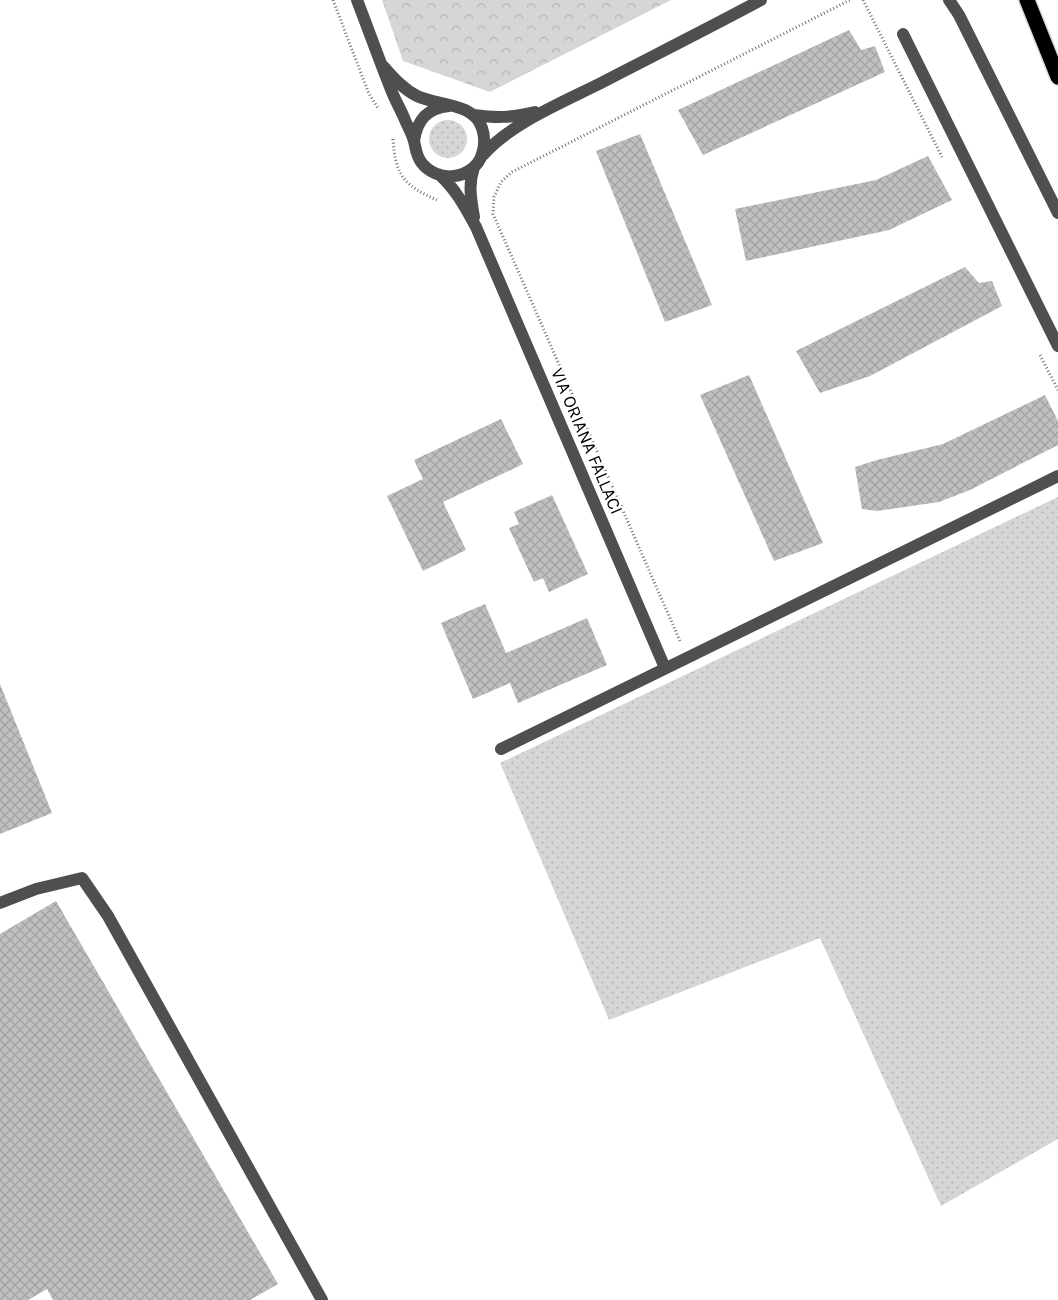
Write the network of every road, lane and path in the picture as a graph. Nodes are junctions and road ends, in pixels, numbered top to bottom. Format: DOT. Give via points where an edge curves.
graph roads {
  1 [pos="357,0"];
  2 [pos="761,0"];
  3 [pos="850,0"];
  4 [pos="949,0"];
  5 [pos="1026,0"];
  6 [pos="903,34"];
  7 [pos="383,66"];
  8 [pos="1058,77"];
  9 [pos="452,106"];
  10 [pos="549,109"];
  11 [pos="473,114"];
  12 [pos="414,141"];
  13 [pos="478,162"];
  14 [pos="441,176"];
  15 [pos="1058,213"];
  16 [pos="476,227"];
  17 [pos="1058,346"];
  18 [pos="1058,476"];
  19 [pos="681,644"];
  20 [pos="665,668"];
  21 [pos="501,749"];
  22 [pos="0,903"];
  23 [pos="322,1300"];
  1 -- 7 [label="street"];
  2 -- 10 [label="street"];
  3 -- 19 [label="path" via="512,172 501,182 494,197 492,214"];
  4 -- 15 [label="street"];
  5 -- 8 [label="highway"];
  6 -- 17 [label="street"];
  7 -- 9 [label="street" via="412,93"];
  7 -- 12 [label="street"];
  9 -- 11 [label="street"];
  9 -- 12 [label="street" via="440,107 425,116 416,130"];
  10 -- 11 [label="street" via="502,118"];
  10 -- 13 [label="street" via="501,138"];
  11 -- 13 [label="street" via="484,135"];
  12 -- 14 [label="street" via="421,164"];
  13 -- 14 [label="street" via="464,174"];
  13 -- 16 [label="street" via="471,177 470,194"];
  14 -- 16 [label="street" via="458,195"];
  16 -- 20 [label="street, VIA ORIANA FALLACI"];
  18 -- 20 [label="street"];
  20 -- 21 [label="street"];
  22 -- 23 [label="street" via="36,889 82,878 108,916"];
}
